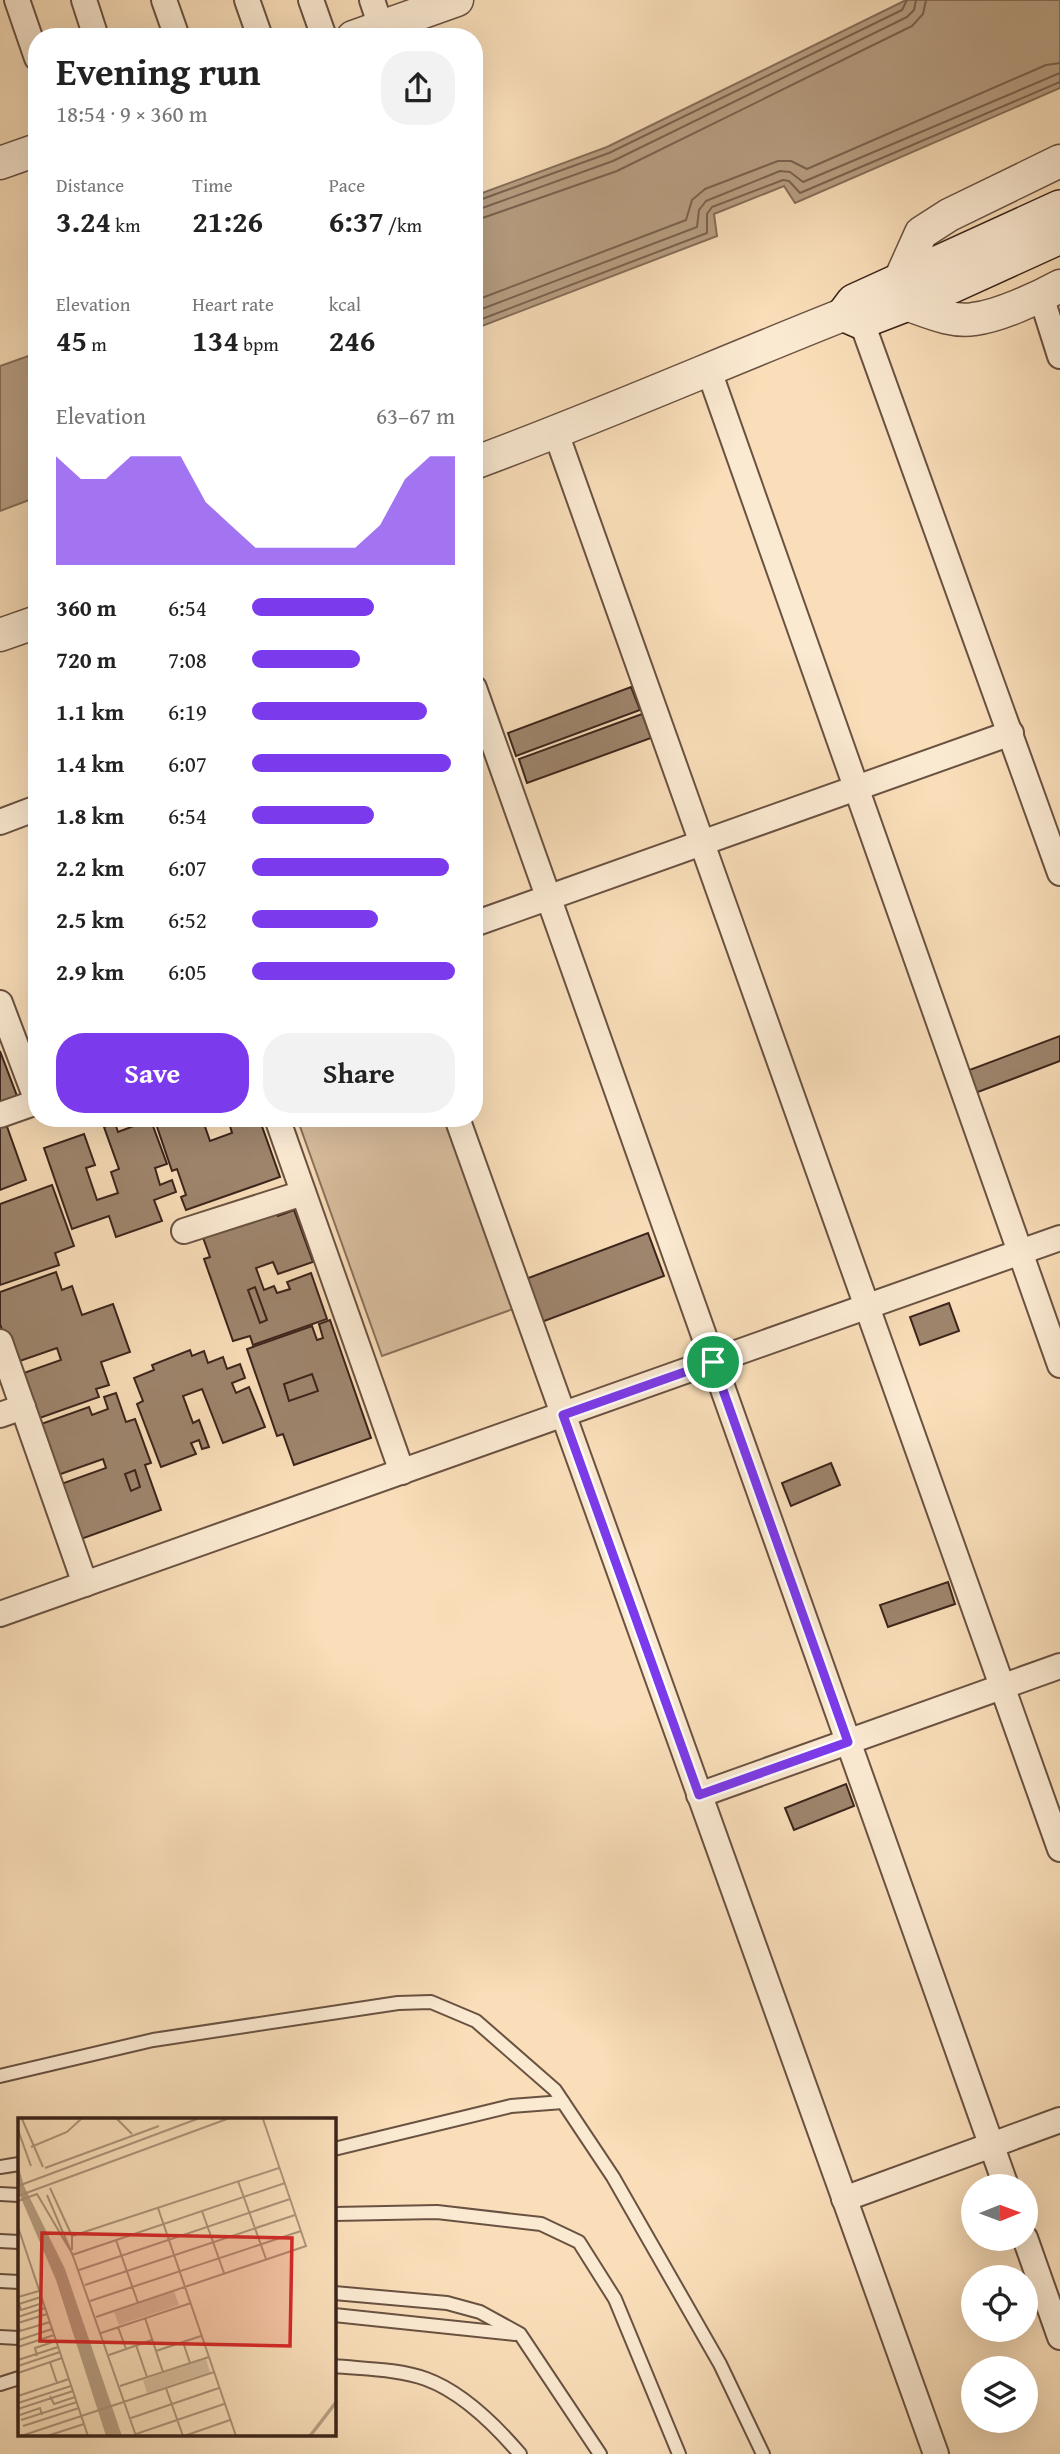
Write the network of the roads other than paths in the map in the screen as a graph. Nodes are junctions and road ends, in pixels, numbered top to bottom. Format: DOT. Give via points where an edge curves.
graph roads {
  1 [pos="17,0"];
  2 [pos="84,0"];
  3 [pos="164,0"];
  4 [pos="247,0"];
  5 [pos="311,0"];
  6 [pos="444,2"];
  7 [pos="369,21"];
  8 [pos="93,28"];
  9 [pos="174,28"];
  10 [pos="257,28"];
  11 [pos="321,28"];
  12 [pos="28,32"];
  13 [pos="28,151"];
  14 [pos="2,154"];
  15 [pos="1060,161"];
  16 [pos="1060,208"];
  17 [pos="1060,236"];
  18 [pos="1051,291"];
  19 [pos="902,293"];
  20 [pos="854,312"];
  21 [pos="1060,356"];
  22 [pos="708,368"];
  23 [pos="556,433"];
  24 [pos="483,460"];
  25 [pos="28,625"];
  26 [pos="0,635"];
  27 [pos="483,713"];
  28 [pos="1011,733"];
  29 [pos="856,788"];
  30 [pos="28,811"];
  31 [pos="0,822"];
  32 [pos="702,843"];
  33 [pos="1060,873"];
  34 [pos="549,898"];
  35 [pos="483,921"];
  36 [pos="0,1003"];
  37 [pos="28,1077"];
  38 [pos="28,1104"];
  39 [pos="0,1115"];
  40 [pos="280,1127"];
  41 [pos="460,1127"];
  42 [pos="303,1193"];
  43 [pos="184,1231"];
  44 [pos="1060,1238"];
  45 [pos="1020,1253"];
  46 [pos="867,1307"];
  47 [pos="0,1342"];
  48 [pos="713,1362"];
  49 [pos="1060,1365"];
  50 [pos="12,1411"];
  51 [pos="563,1415"];
  52 [pos="402,1472"];
  53 [pos="85,1584"];
  54 [pos="0,1614"];
  55 [pos="1060,1666"];
  56 [pos="1002,1686"];
  57 [pos="848,1742"];
  58 [pos="699,1795"];
  59 [pos="1060,1849"];
  60 [pos="0,2076"];
  61 [pos="563,2102"];
  62 [pos="1060,2120"];
  63 [pos="992,2145"];
  64 [pos="336,2149"];
  65 [pos="18,2164"];
  66 [pos="0,2167"];
  67 [pos="1002,2174"];
  68 [pos="0,2194"];
  69 [pos="18,2195"];
  70 [pos="844,2199"];
  71 [pos="336,2214"];
  72 [pos="0,2241"];
  73 [pos="18,2242"];
  74 [pos="1030,2251"];
  75 [pos="0,2281"];
  76 [pos="18,2282"];
  77 [pos="336,2293"];
  78 [pos="336,2315"];
  79 [pos="520,2334"];
  80 [pos="0,2337"];
  81 [pos="1060,2337"];
  82 [pos="18,2338"];
  83 [pos="336,2365"];
  84 [pos="18,2378"];
  85 [pos="0,2384"];
  86 [pos="520,2454"];
  87 [pos="600,2454"];
  88 [pos="679,2454"];
  89 [pos="763,2454"];
  90 [pos="936,2454"];
  1 -- 12 [label="street"];
  2 -- 8 [label="street"];
  3 -- 9 [label="street"];
  4 -- 10 [label="street"];
  5 -- 11 [label="street"];
  6 -- 7 [label="street"];
  13 -- 14 [label="street"];
  15 -- 19 [label="street" via="921,233"];
  16 -- 19 [label="main road"];
  17 -- 19 [label="main road" via="1021,256"];
  18 -- 19 [label="street" via="974,320 949,318"];
  18 -- 21 [label="street"];
  19 -- 20 [label="main road"];
  20 -- 22 [label="street"];
  20 -- 28 [label="street"];
  22 -- 23 [label="street"];
  22 -- 29 [label="street"];
  23 -- 24 [label="street"];
  23 -- 32 [label="street"];
  25 -- 26 [label="street"];
  27 -- 34 [label="street"];
  28 -- 29 [label="street"];
  28 -- 33 [label="street"];
  29 -- 32 [label="street"];
  29 -- 45 [label="street"];
  30 -- 31 [label="street"];
  32 -- 34 [label="street"];
  32 -- 46 [label="street"];
  34 -- 35 [label="street"];
  34 -- 48 [label="street"];
  36 -- 37 [label="street"];
  38 -- 39 [label="street"];
  40 -- 42 [label="street"];
  41 -- 51 [label="street"];
  42 -- 43 [label="street"];
  42 -- 52 [label="street"];
  44 -- 45 [label="street"];
  45 -- 46 [label="street"];
  45 -- 49 [label="street"];
  46 -- 48 [label="street"];
  46 -- 56 [label="street"];
  47 -- 50 [label="street"];
  48 -- 51 [label="street"];
  48 -- 57 [label="street"];
  50 -- 53 [label="street"];
  51 -- 52 [label="street"];
  51 -- 58 [label="street"];
  52 -- 53 [label="street"];
  53 -- 54 [label="street"];
  55 -- 56 [label="street"];
  56 -- 57 [label="street"];
  56 -- 59 [label="street"];
  57 -- 58 [label="street"];
  57 -- 63 [label="street"];
  58 -- 70 [label="street"];
  60 -- 61 [label="lane" via="153,2040 398,2003 431,2003 476,2021"];
  61 -- 64 [label="lane" via="511,2106"];
  61 -- 89 [label="lane" via="613,2177 714,2353"];
  62 -- 63 [label="street"];
  63 -- 67 [label="street"];
  63 -- 70 [label="street"];
  65 -- 66 [label="lane"];
  68 -- 69 [label="lane"];
  70 -- 90 [label="street"];
  71 -- 88 [label="lane" via="437,2212 541,2224 579,2242 615,2299"];
  72 -- 73 [label="lane"];
  74 -- 81 [label="street"];
  75 -- 76 [label="lane"];
  77 -- 79 [label="lane" via="447,2303 480,2312"];
  78 -- 79 [label="lane"];
  79 -- 87 [label="lane"];
  80 -- 82 [label="lane"];
  83 -- 86 [label="lane" via="427,2379 464,2401"];
  84 -- 85 [label="lane"];
}
